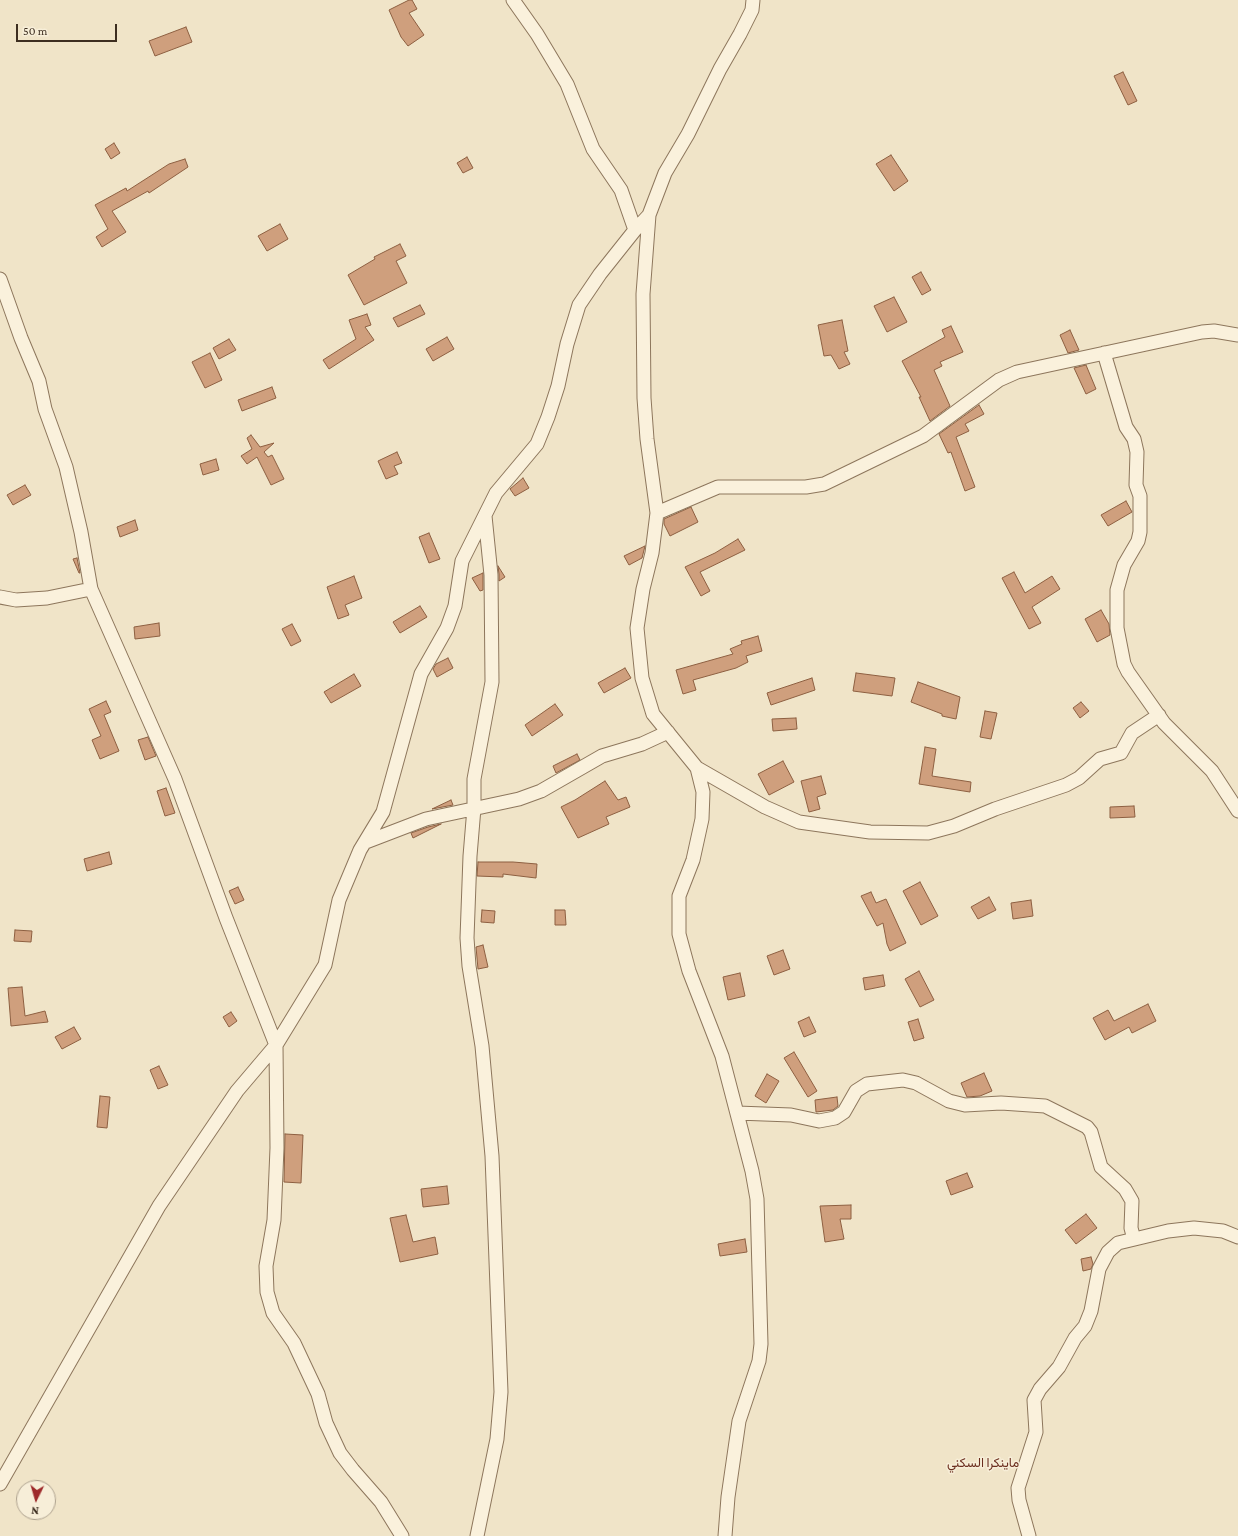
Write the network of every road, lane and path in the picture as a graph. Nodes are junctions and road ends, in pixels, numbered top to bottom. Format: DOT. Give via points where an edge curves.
graph roads {
  1 [pos="513,0"];
  2 [pos="753,0"];
  3 [pos="649,215"];
  4 [pos="635,230"];
  5 [pos="0,279"];
  6 [pos="1238,335"];
  7 [pos="1104,353"];
  8 [pos="657,512"];
  9 [pos="485,514"];
  10 [pos="91,589"];
  11 [pos="0,597"];
  12 [pos="1159,715"];
  13 [pos="668,732"];
  14 [pos="697,768"];
  15 [pos="474,808"];
  16 [pos="1238,811"];
  17 [pos="366,842"];
  18 [pos="276,1045"];
  19 [pos="737,1113"];
  20 [pos="1238,1237"];
  21 [pos="1134,1239"];
  22 [pos="0,1484"];
  23 [pos="402,1536"];
  24 [pos="477,1536"];
  25 [pos="725,1536"];
  26 [pos="1029,1536"];
  1 -- 4 [label="street" via="567,84 593,149 621,190"];
  2 -- 3 [label="street" via="752,10 740,34 665,173"];
  3 -- 4 [label="street"];
  3 -- 8 [label="street" via="643,294 644,391 647,439"];
  4 -- 9 [label="street" via="600,274 580,305 567,344 556,392 537,444 496,493"];
  5 -- 10 [label="street" via="39,381 45,409 66,467"];
  6 -- 7 [label="street" via="1202,332"];
  7 -- 8 [label="street" via="1017,372 999,380 923,436 824,484 806,487 718,487"];
  7 -- 12 [label="street" via="1126,427 1134,439 1137,452 1136,485 1140,496 1141,519 1138,541 1119,578 1117,628 1128,672"];
  8 -- 13 [label="street" via="652,553 637,628 642,678 653,714"];
  9 -- 15 [label="street" via="491,575 492,682 474,779"];
  9 -- 17 [label="street" via="462,561 455,606 447,628 421,674 383,812"];
  10 -- 11 [label="street" via="47,598 16,600"];
  10 -- 18 [label="street" via="175,780"];
  12 -- 14 [label="street" via="1132,733 1120,753 1100,759 1079,778 1066,785 928,833 870,832 799,822 765,807"];
  12 -- 16 [label="street" via="1176,736 1212,770"];
  13 -- 14 [label="street"];
  13 -- 15 [label="street" via="642,744 602,756 541,791 518,799"];
  14 -- 19 [label="street" via="703,792 702,819 693,860 679,896 679,934 689,971 722,1056"];
  15 -- 17 [label="street" via="426,819"];
  15 -- 24 [label="street" via="467,938 482,1046 492,1156 501,1392 497,1439"];
  17 -- 18 [label="street" via="360,850 339,900 325,965"];
  18 -- 22 [label="street" via="237,1091 159,1206"];
  18 -- 23 [label="street" via="277,1148 274,1220 266,1266 267,1292 273,1313 294,1343 318,1394 326,1423 340,1453 382,1502"];
  19 -- 21 [label="street" via="791,1115 819,1120 835,1118 844,1112 856,1091 867,1084 903,1080 916,1083 949,1101 965,1105 1008,1103 1045,1106 1087,1126 1101,1167 1125,1189 1132,1201 1131,1228"];
  19 -- 25 [label="street" via="757,1199 761,1344 739,1421 728,1490"];
  20 -- 21 [label="street" via="1223,1231 1194,1228"];
  21 -- 26 [label="street" via="1118,1244 1108,1252 1099,1269 1091,1311 1085,1326 1034,1400 1036,1432 1018,1488"];
}
